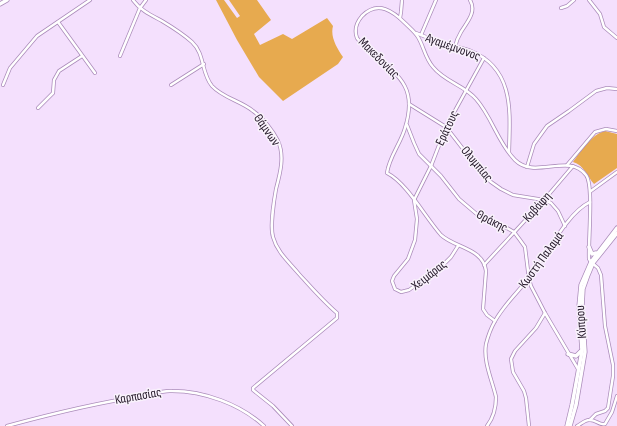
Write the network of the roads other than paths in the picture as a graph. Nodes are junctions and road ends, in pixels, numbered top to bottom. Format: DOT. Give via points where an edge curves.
graph roads {
  1 [pos="7,0"];
  2 [pos="90,0"];
  3 [pos="133,0"];
  4 [pos="146,0"];
  5 [pos="402,0"];
  6 [pos="436,0"];
  7 [pos="470,0"];
  8 [pos="574,0"];
  9 [pos="589,0"];
  10 [pos="0,4"];
  11 [pos="140,8"];
  12 [pos="561,8"];
  13 [pos="400,18"];
  14 [pos="58,22"];
  15 [pos="414,33"];
  16 [pos="421,35"];
  17 [pos="617,38"];
  18 [pos="455,47"];
  19 [pos="82,56"];
  20 [pos="120,56"];
  21 [pos="484,58"];
  22 [pos="204,64"];
  23 [pos="95,73"];
  24 [pos="3,85"];
  25 [pos="171,85"];
  26 [pos="617,89"];
  27 [pos="466,90"];
  28 [pos="409,104"];
  29 [pos="38,108"];
  30 [pos="406,124"];
  31 [pos="446,127"];
  32 [pos="617,132"];
  33 [pos="509,152"];
  34 [pos="567,165"];
  35 [pos="431,166"];
  36 [pos="573,166"];
  37 [pos="527,167"];
  38 [pos="617,172"];
  39 [pos="590,191"];
  40 [pos="414,200"];
  41 [pos="544,200"];
  42 [pos="590,202"];
  43 [pos="565,226"];
  44 [pos="617,228"];
  45 [pos="514,232"];
  46 [pos="617,233"];
  47 [pos="458,246"];
  48 [pos="589,247"];
  49 [pos="597,253"];
  50 [pos="592,262"];
  51 [pos="484,265"];
  52 [pos="529,279"];
  53 [pos="545,313"];
  54 [pos="495,321"];
  55 [pos="582,348"];
  56 [pos="568,354"];
  57 [pos="580,370"];
  58 [pos="617,396"];
  59 [pos="590,420"];
  60 [pos="7,426"];
  61 [pos="264,426"];
  62 [pos="292,426"];
  63 [pos="487,426"];
  64 [pos="529,426"];
  65 [pos="567,426"];
  66 [pos="570,426"];
  67 [pos="577,426"];
  1 -- 10 [label="main road"];
  2 -- 14 [label="street"];
  3 -- 11 [label="street, Θάμνων"];
  4 -- 11 [label="street"];
  5 -- 13 [label="street"];
  6 -- 16 [label="street"];
  7 -- 18 [label="street" via="471,15"];
  8 -- 12 [label="street"];
  9 -- 17 [label="street" via="600,15 604,26"];
  11 -- 20 [label="street"];
  11 -- 22 [label="street, Θάμνων" via="191,41"];
  13 -- 15 [label="street, Μακεδονίας"];
  13 -- 28 [label="street, Μακεδονίας" via="384,9 372,10 358,21 355,33 360,42 403,82 408,92"];
  14 -- 19 [label="street"];
  14 -- 24 [label="street" via="37,36 10,68"];
  15 -- 16 [label="street, Αγαμέμνονος"];
  15 -- 27 [label="street, Μακεδονίας" via="436,71"];
  16 -- 18 [label="street, Αγαμέμνονος"];
  18 -- 21 [label="street, Αγαμέμνονος"];
  19 -- 23 [label="street"];
  19 -- 29 [label="street" via="59,71 54,80 53,93"];
  21 -- 27 [label="street, Εράτους"];
  21 -- 33 [label="street, Αγαμέμνονος" via="493,64 506,90 510,127"];
  22 -- 25 [label="street"];
  22 -- 62 [label="street, Θάμνων" via="212,85 253,111 278,140 282,155 274,208 274,243 284,258 337,313 337,318 253,388"];
  26 -- 37 [label="street" via="598,90 549,124 535,142"];
  27 -- 31 [label="street, Εράτους"];
  27 -- 33 [label="street, Μακεδονίας" via="483,107"];
  28 -- 30 [label="street, Μακεδονίας"];
  28 -- 31 [label="street, Ολυμπίας"];
  30 -- 35 [label="street, Θράκης" via="417,150"];
  30 -- 40 [label="street, Μακεδονίας" via="387,173 398,180"];
  31 -- 35 [label="street, Εράτους"];
  31 -- 41 [label="street, Ολυμπίας" via="496,186 513,195"];
  32 -- 34 [label="street" via="606,129 595,132"];
  33 -- 37 [label="street, Μακεδονίας" via="518,163"];
  34 -- 36 [label="street"];
  34 -- 37 [label="street"];
  35 -- 40 [label="street, Εράτους"];
  35 -- 45 [label="street, Θράκης" via="469,208 489,222"];
  36 -- 39 [label="street" via="586,176"];
  36 -- 41 [label="street, Καβάφη"];
  38 -- 39 [label="street"];
  39 -- 42 [label="street"];
  40 -- 47 [label="street, Μακεδονίας" via="441,235"];
  40 -- 47 [label="street, Χειμάρας" via="417,219 415,240 406,261 393,278 394,289 401,292 409,290 443,265"];
  41 -- 43 [label="street" via="555,207"];
  41 -- 45 [label="street, Καβάφη"];
  42 -- 43 [label="street, Κωστή Παλαμά" via="582,206"];
  42 -- 48 [label="street"];
  43 -- 52 [label="street, Κωστή Παλαμά"];
  44 -- 49 [label="main road, Κύπρου"];
  45 -- 51 [label="street, Καβάφη"];
  45 -- 52 [label="street, Θράκης" via="525,247"];
  46 -- 50 [label="main road, Κύπρου"];
  47 -- 51 [label="street, Μακεδονίας" via="476,254"];
  48 -- 49 [label="main road" via="592,254"];
  48 -- 50 [label="street" via="589,259"];
  49 -- 50 [label="main road, Κύπρου"];
  50 -- 55 [label="main road, Κύπρου" via="582,282 579,297"];
  50 -- 57 [label="main road, Κύπρου" via="583,294 585,352"];
  50 -- 59 [label="street" via="601,275 605,326 613,376 608,408"];
  51 -- 54 [label="street" via="484,309 485,314"];
  52 -- 53 [label="street, Θράκης"];
  52 -- 54 [label="street, Κωστή Παλαμά"];
  53 -- 56 [label="street, Θράκης"];
  53 -- 64 [label="street" via="536,328 515,350 511,359 513,372 524,390"];
  54 -- 63 [label="street, Κωστή Παλαμά" via="487,339 486,349 486,362 496,397 495,413"];
  55 -- 56 [label="main road" via="576,356"];
  55 -- 57 [label="main road, Κύπρου"];
  56 -- 57 [label="street, Θράκης"];
  57 -- 65 [label="main road, Κύπρου"];
  57 -- 66 [label="main road, Κύπρου"];
  58 -- 59 [label="street" via="605,424"];
  59 -- 67 [label="street"];
  60 -- 61 [label="street, Καρπασίας" via="116,400 170,391 197,394 221,401 241,410"];
}
